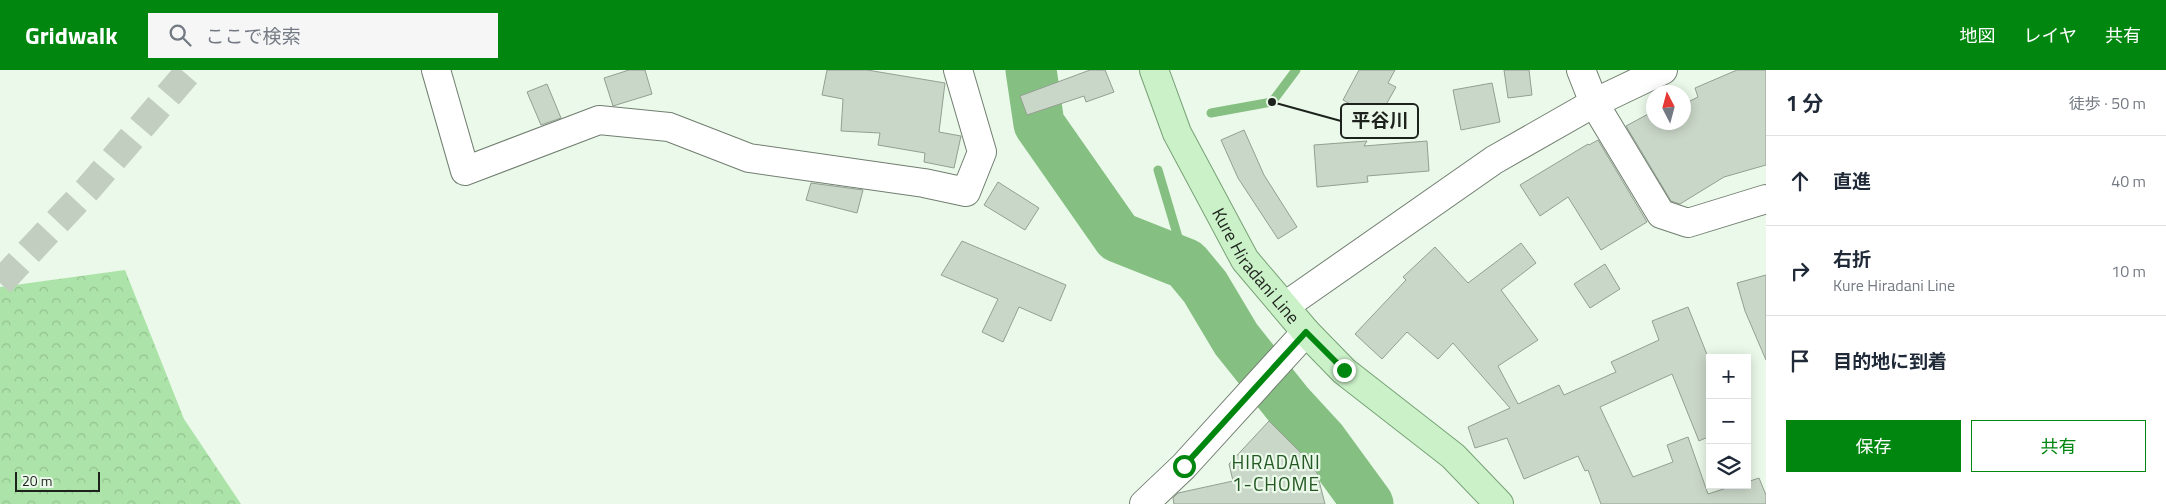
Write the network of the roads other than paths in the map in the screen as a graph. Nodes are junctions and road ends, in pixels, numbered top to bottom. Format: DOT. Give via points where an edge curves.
graph roads {
  1 [pos="436,70"];
  2 [pos="958,70"];
  3 [pos="1154,70"];
  4 [pos="1581,70"];
  5 [pos="1662,70"];
  6 [pos="1594,103"];
  7 [pos="1766,199"];
  8 [pos="1285,306"];
  9 [pos="1306,332"];
  10 [pos="1144,504"];
  11 [pos="1499,504"];
  1 -- 2 [label="street" via="465,171 599,120 670,127 749,158 966,192 982,152"];
  3 -- 8 [label="main road, Kure Hiradani Line" via="1177,133 1245,260"];
  4 -- 6 [label="street"];
  5 -- 6 [label="street"];
  6 -- 7 [label="street" via="1661,214 1688,223"];
  6 -- 8 [label="street" via="1494,160"];
  8 -- 9 [label="main road, Kure Hiradani Line"];
  9 -- 10 [label="street" via="1184,466"];
  9 -- 11 [label="main road, Kure Hiradani Line" via="1344,370 1454,456"];
}
